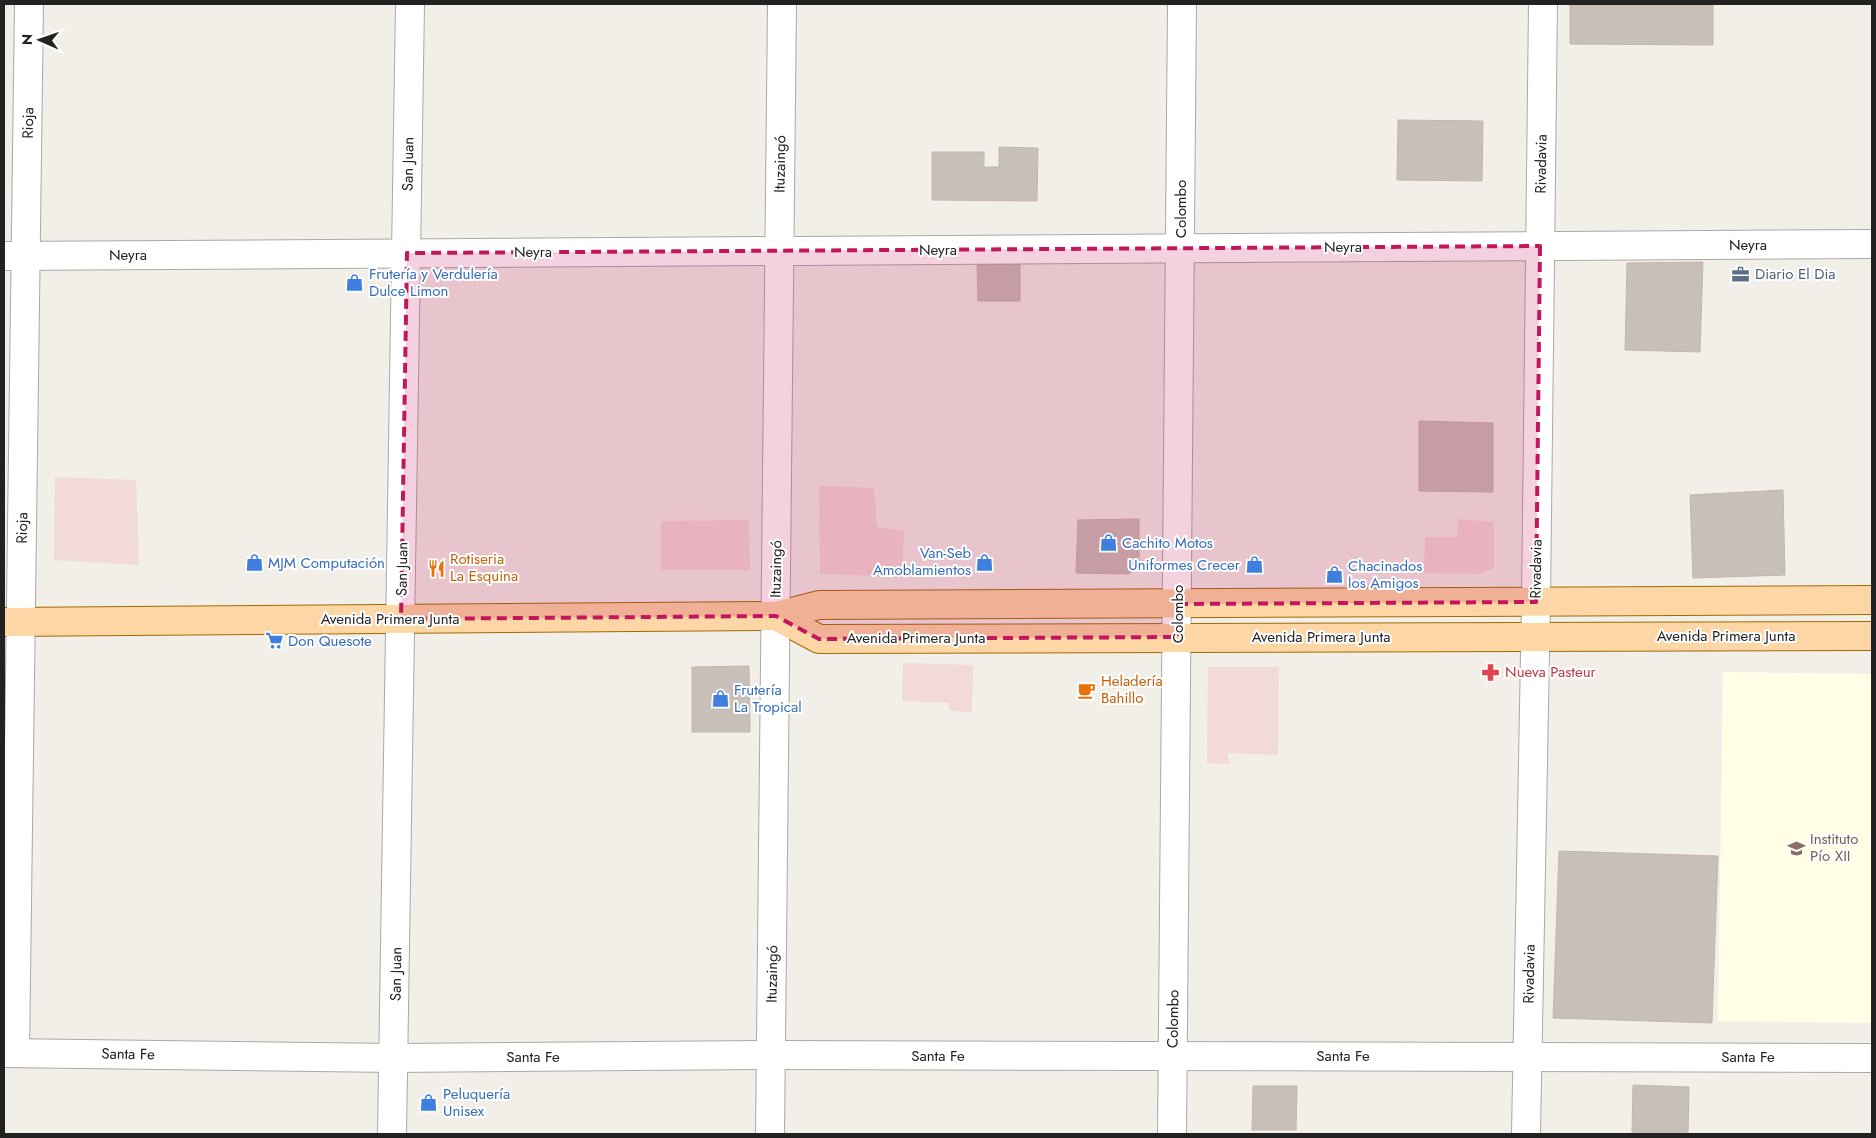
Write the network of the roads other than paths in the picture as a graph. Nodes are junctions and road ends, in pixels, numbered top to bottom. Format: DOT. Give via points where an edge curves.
graph roads {
  1 [pos="29,4"];
  2 [pos="410,4"];
  3 [pos="782,4"];
  4 [pos="1182,4"];
  5 [pos="1543,4"];
  6 [pos="1872,244"];
  7 [pos="1540,246"];
  8 [pos="1180,248"];
  9 [pos="779,250"];
  10 [pos="407,253"];
  11 [pos="15,256"];
  12 [pos="1872,600"];
  13 [pos="1536,602"];
  14 [pos="1178,604"];
  15 [pos="776,616"];
  16 [pos="401,619"];
  17 [pos="12,622"];
  18 [pos="1535,636"];
  19 [pos="1872,636"];
  20 [pos="1178,637"];
  21 [pos="9,1053"];
  22 [pos="771,1055"];
  23 [pos="1173,1056"];
  24 [pos="1527,1057"];
  25 [pos="395,1058"];
  26 [pos="1872,1058"];
  27 [pos="392,1134"];
  28 [pos="770,1134"];
  29 [pos="1172,1134"];
  30 [pos="1526,1134"];
  1 -- 11 [label="street, Rioja"];
  2 -- 10 [label="street, San Juan"];
  3 -- 9 [label="street, Ituzaingó"];
  4 -- 8 [label="street, Colombo"];
  5 -- 7 [label="street, Rivadavia"];
  6 -- 7 [label="street, Neyra"];
  7 -- 8 [label="street, Neyra"];
  7 -- 13 [label="street, Rivadavia"];
  8 -- 9 [label="street, Neyra"];
  8 -- 14 [label="street, Colombo"];
  9 -- 10 [label="street, Neyra"];
  9 -- 15 [label="street, Ituzaingó"];
  10 -- 11 [label="street, Neyra"];
  10 -- 16 [label="street, San Juan"];
  11 -- 17 [label="street, Rioja"];
  12 -- 13 [label="main road, Avenida Primera Junta"];
  13 -- 14 [label="main road, Avenida Primera Junta"];
  13 -- 18 [label="street, Rivadavia"];
  14 -- 15 [label="main road, Avenida Primera Junta" via="819,606"];
  14 -- 20 [label="street, Colombo"];
  15 -- 16 [label="main road, Avenida Primera Junta"];
  15 -- 20 [label="main road, Avenida Primera Junta" via="819,638"];
  15 -- 22 [label="street, Ituzaingó"];
  16 -- 17 [label="main road, Avenida Primera Junta"];
  16 -- 25 [label="street, San Juan"];
  17 -- 21 [label="street, Rioja"];
  18 -- 19 [label="main road, Avenida Primera Junta"];
  18 -- 20 [label="main road, Avenida Primera Junta"];
  18 -- 24 [label="street, Rivadavia"];
  20 -- 23 [label="street, Colombo"];
  21 -- 25 [label="street, Santa Fe"];
  22 -- 23 [label="street, Santa Fe"];
  22 -- 25 [label="street, Santa Fe"];
  22 -- 28 [label="street, Ituzaingó"];
  23 -- 24 [label="street, Santa Fe"];
  23 -- 29 [label="street, Colombo"];
  24 -- 26 [label="street, Santa Fe"];
  24 -- 30 [label="street, Rivadavia"];
  25 -- 27 [label="street, San Juan"];
}
